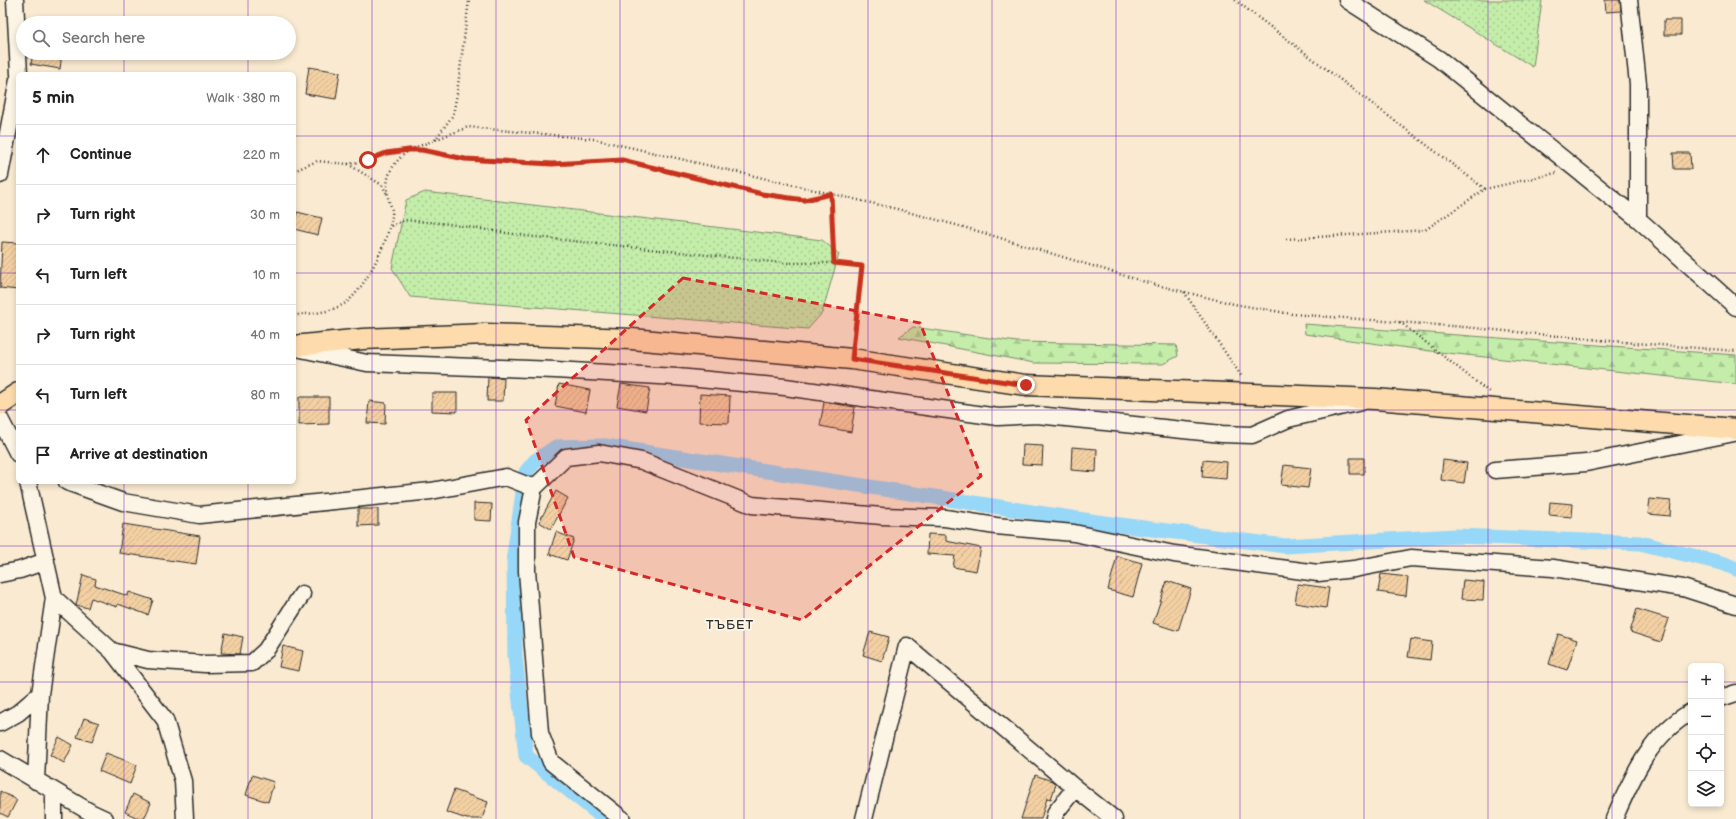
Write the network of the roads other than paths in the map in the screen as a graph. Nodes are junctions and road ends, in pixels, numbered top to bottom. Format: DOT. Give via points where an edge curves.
graph roads {
  1 [pos="15,0"];
  2 [pos="1347,0"];
  3 [pos="1629,0"];
  4 [pos="16,18"];
  5 [pos="18,60"];
  6 [pos="19,72"];
  7 [pos="16,91"];
  8 [pos="0,175"];
  9 [pos="1638,220"];
  10 [pos="1736,307"];
  11 [pos="296,346"];
  12 [pos="296,346"];
  13 [pos="16,394"];
  14 [pos="1375,398"];
  15 [pos="0,406"];
  16 [pos="0,419"];
  17 [pos="1736,429"];
  18 [pos="1736,432"];
  19 [pos="16,450"];
  20 [pos="1495,470"];
  21 [pos="28,484"];
  22 [pos="73,484"];
  23 [pos="534,488"];
  24 [pos="46,560"];
  25 [pos="0,574"];
  26 [pos="302,594"];
  27 [pos="54,598"];
  28 [pos="1736,605"];
  29 [pos="112,651"];
  30 [pos="1736,693"];
  31 [pos="40,694"];
  32 [pos="1724,697"];
  33 [pos="1688,714"];
  34 [pos="0,723"];
  35 [pos="0,759"];
  36 [pos="36,781"];
  37 [pos="1075,788"];
  38 [pos="54,791"];
  39 [pos="54,819"];
  40 [pos="105,819"];
  41 [pos="186,819"];
  42 [pos="622,819"];
  43 [pos="864,819"];
  44 [pos="1054,819"];
  45 [pos="1114,819"];
  46 [pos="1614,819"];
  1 -- 4 [label="street"];
  2 -- 9 [label="street" via="1439,59"];
  3 -- 9 [label="street" via="1638,84"];
  5 -- 6 [label="street"];
  7 -- 8 [label="street"];
  9 -- 10 [label="street"];
  11 -- 14 [label="main road" via="362,339 486,334 632,340 852,359 1026,385"];
  12 -- 14 [label="street" via="367,363 677,377 785,386 998,418 1037,415 1222,434 1252,435 1288,419"];
  13 -- 15 [label="main road"];
  14 -- 17 [label="main road"];
  16 -- 19 [label="street"];
  18 -- 20 [label="street" via="1586,463"];
  21 -- 24 [label="street"];
  22 -- 23 [label="street" via="123,502 199,515 431,491 506,477"];
  23 -- 28 [label="street" via="566,457 599,453 642,461 752,505 882,516 945,518 996,526 1074,533 1174,554 1318,572 1354,569 1411,558 1553,568 1683,588"];
  23 -- 42 [label="street" via="527,522 527,571 540,733 551,762"];
  24 -- 25 [label="street"];
  24 -- 27 [label="street"];
  26 -- 29 [label="street" via="266,650 252,662 198,664 148,660"];
  27 -- 29 [label="street"];
  27 -- 31 [label="street"];
  29 -- 41 [label="street" via="164,720 183,781"];
  30 -- 32 [label="street"];
  31 -- 34 [label="street" via="18,713"];
  31 -- 36 [label="street"];
  33 -- 46 [label="street" via="1655,741 1634,775"];
  35 -- 36 [label="street"];
  36 -- 38 [label="street"];
  37 -- 43 [label="street" via="907,646"];
  37 -- 44 [label="street" via="1056,812"];
  37 -- 45 [label="street"];
  38 -- 39 [label="street"];
  38 -- 40 [label="street"];
}
